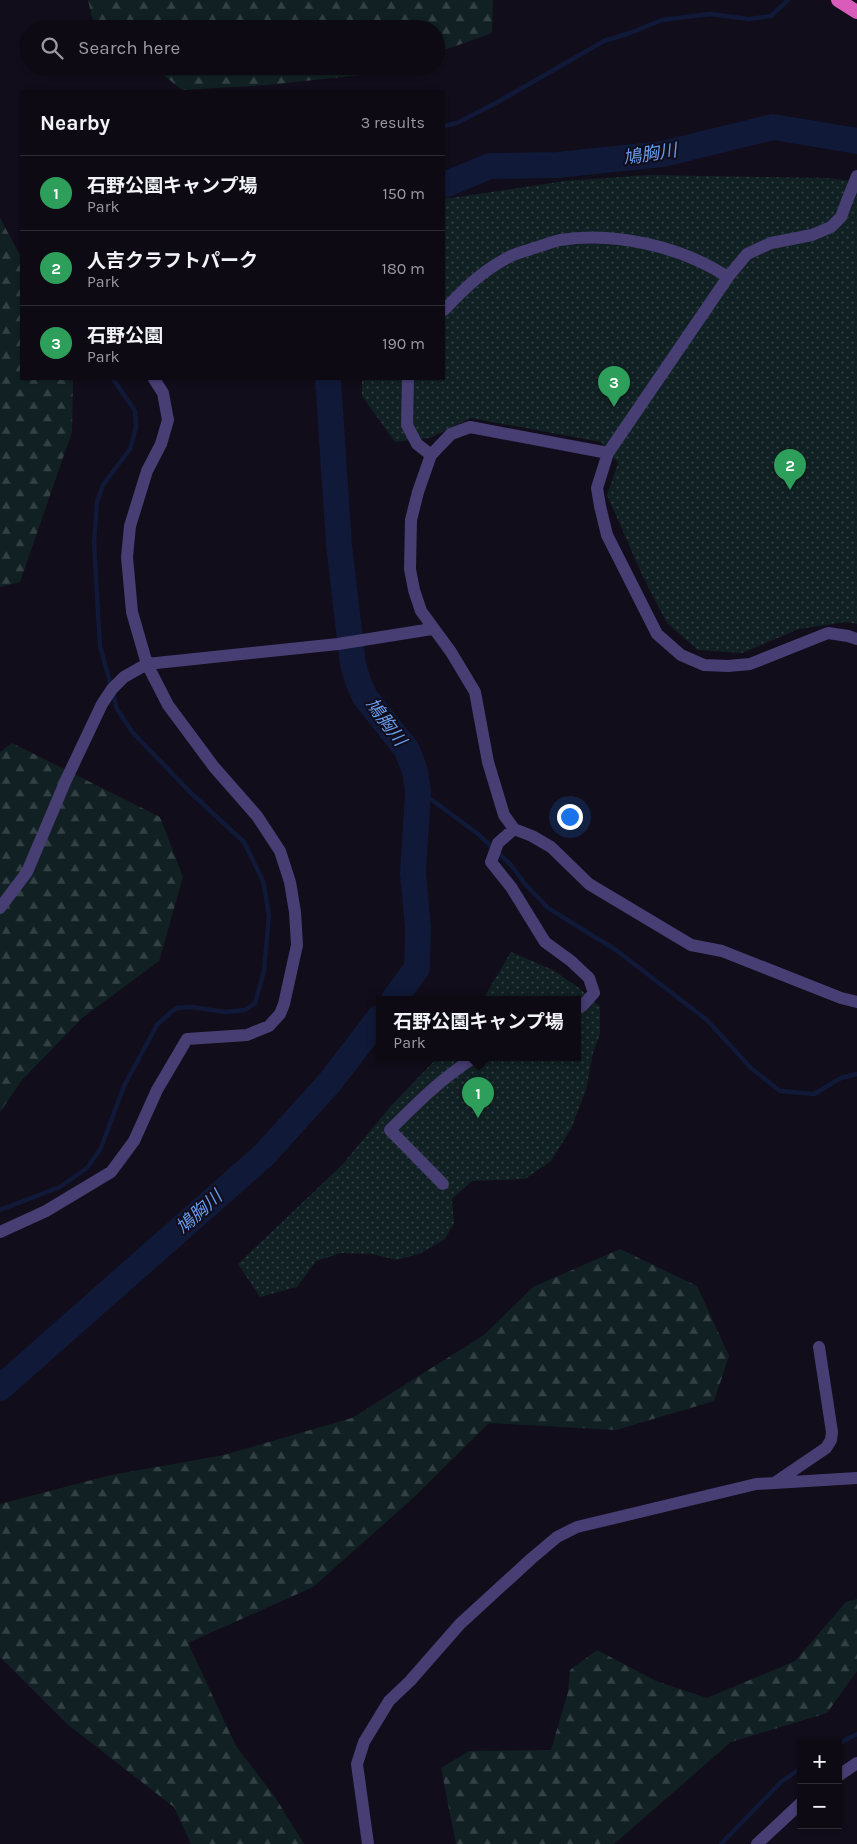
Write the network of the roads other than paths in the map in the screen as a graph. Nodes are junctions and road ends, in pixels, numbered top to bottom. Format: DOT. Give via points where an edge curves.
graph roads {
  1 [pos="838,0"];
  2 [pos="857,12"];
  3 [pos="857,176"];
  4 [pos="728,277"];
  5 [pos="445,309"];
  6 [pos="155,380"];
  7 [pos="408,380"];
  8 [pos="608,453"];
  9 [pos="431,455"];
  10 [pos="432,629"];
  11 [pos="857,639"];
  12 [pos="147,664"];
  13 [pos="514,829"];
  14 [pos="0,908"];
  15 [pos="857,1002"];
  16 [pos="581,1006"];
  17 [pos="468,1061"];
  18 [pos="443,1184"];
  19 [pos="0,1232"];
  20 [pos="819,1347"];
  21 [pos="857,1478"];
  22 [pos="774,1483"];
  23 [pos="857,1763"];
  24 [pos="842,1773"];
  25 [pos="797,1807"];
  26 [pos="368,1844"];
  27 [pos="757,1844"];
  1 -- 2 [label="highway"];
  3 -- 4 [label="street" via="840,218 831,227 812,235 771,243 748,254"];
  4 -- 5 [label="street" via="707,264 629,240 559,240 510,256 471,281"];
  4 -- 8 [label="street"];
  6 -- 12 [label="street" via="163,393 168,420 161,444 147,471 130,526 127,557 132,612"];
  7 -- 9 [label="street" via="407,424 417,444"];
  8 -- 9 [label="street" via="470,427 451,434"];
  8 -- 11 [label="street" via="598,488 607,535 657,634 682,655 704,665 750,664 828,633"];
  9 -- 10 [label="street" via="411,520 410,569 422,612"];
  10 -- 12 [label="street" via="338,644"];
  10 -- 13 [label="street" via="451,652 475,692 494,786 504,815"];
  12 -- 14 [label="street" via="124,677 102,704 26,872"];
  12 -- 19 [label="street" via="168,705 214,767 257,816 280,851 295,912 297,945 289,984 280,1014 269,1026 247,1035 187,1039 157,1090 134,1141 111,1172 46,1211"];
  13 -- 15 [label="street" via="552,847 589,884 691,944 722,951"];
  13 -- 16 [label="street" via="498,843 491,862 545,942 590,978 594,993"];
  17 -- 18 [label="street" via="455,1069 390,1130"];
  20 -- 22 [label="street" via="831,1440 826,1448"];
  21 -- 22 [label="street"];
  22 -- 26 [label="street" via="756,1484 576,1527 557,1537 530,1559 460,1624 389,1701 364,1742 357,1764"];
  23 -- 24 [label="street"];
  25 -- 27 [label="street"];
}
